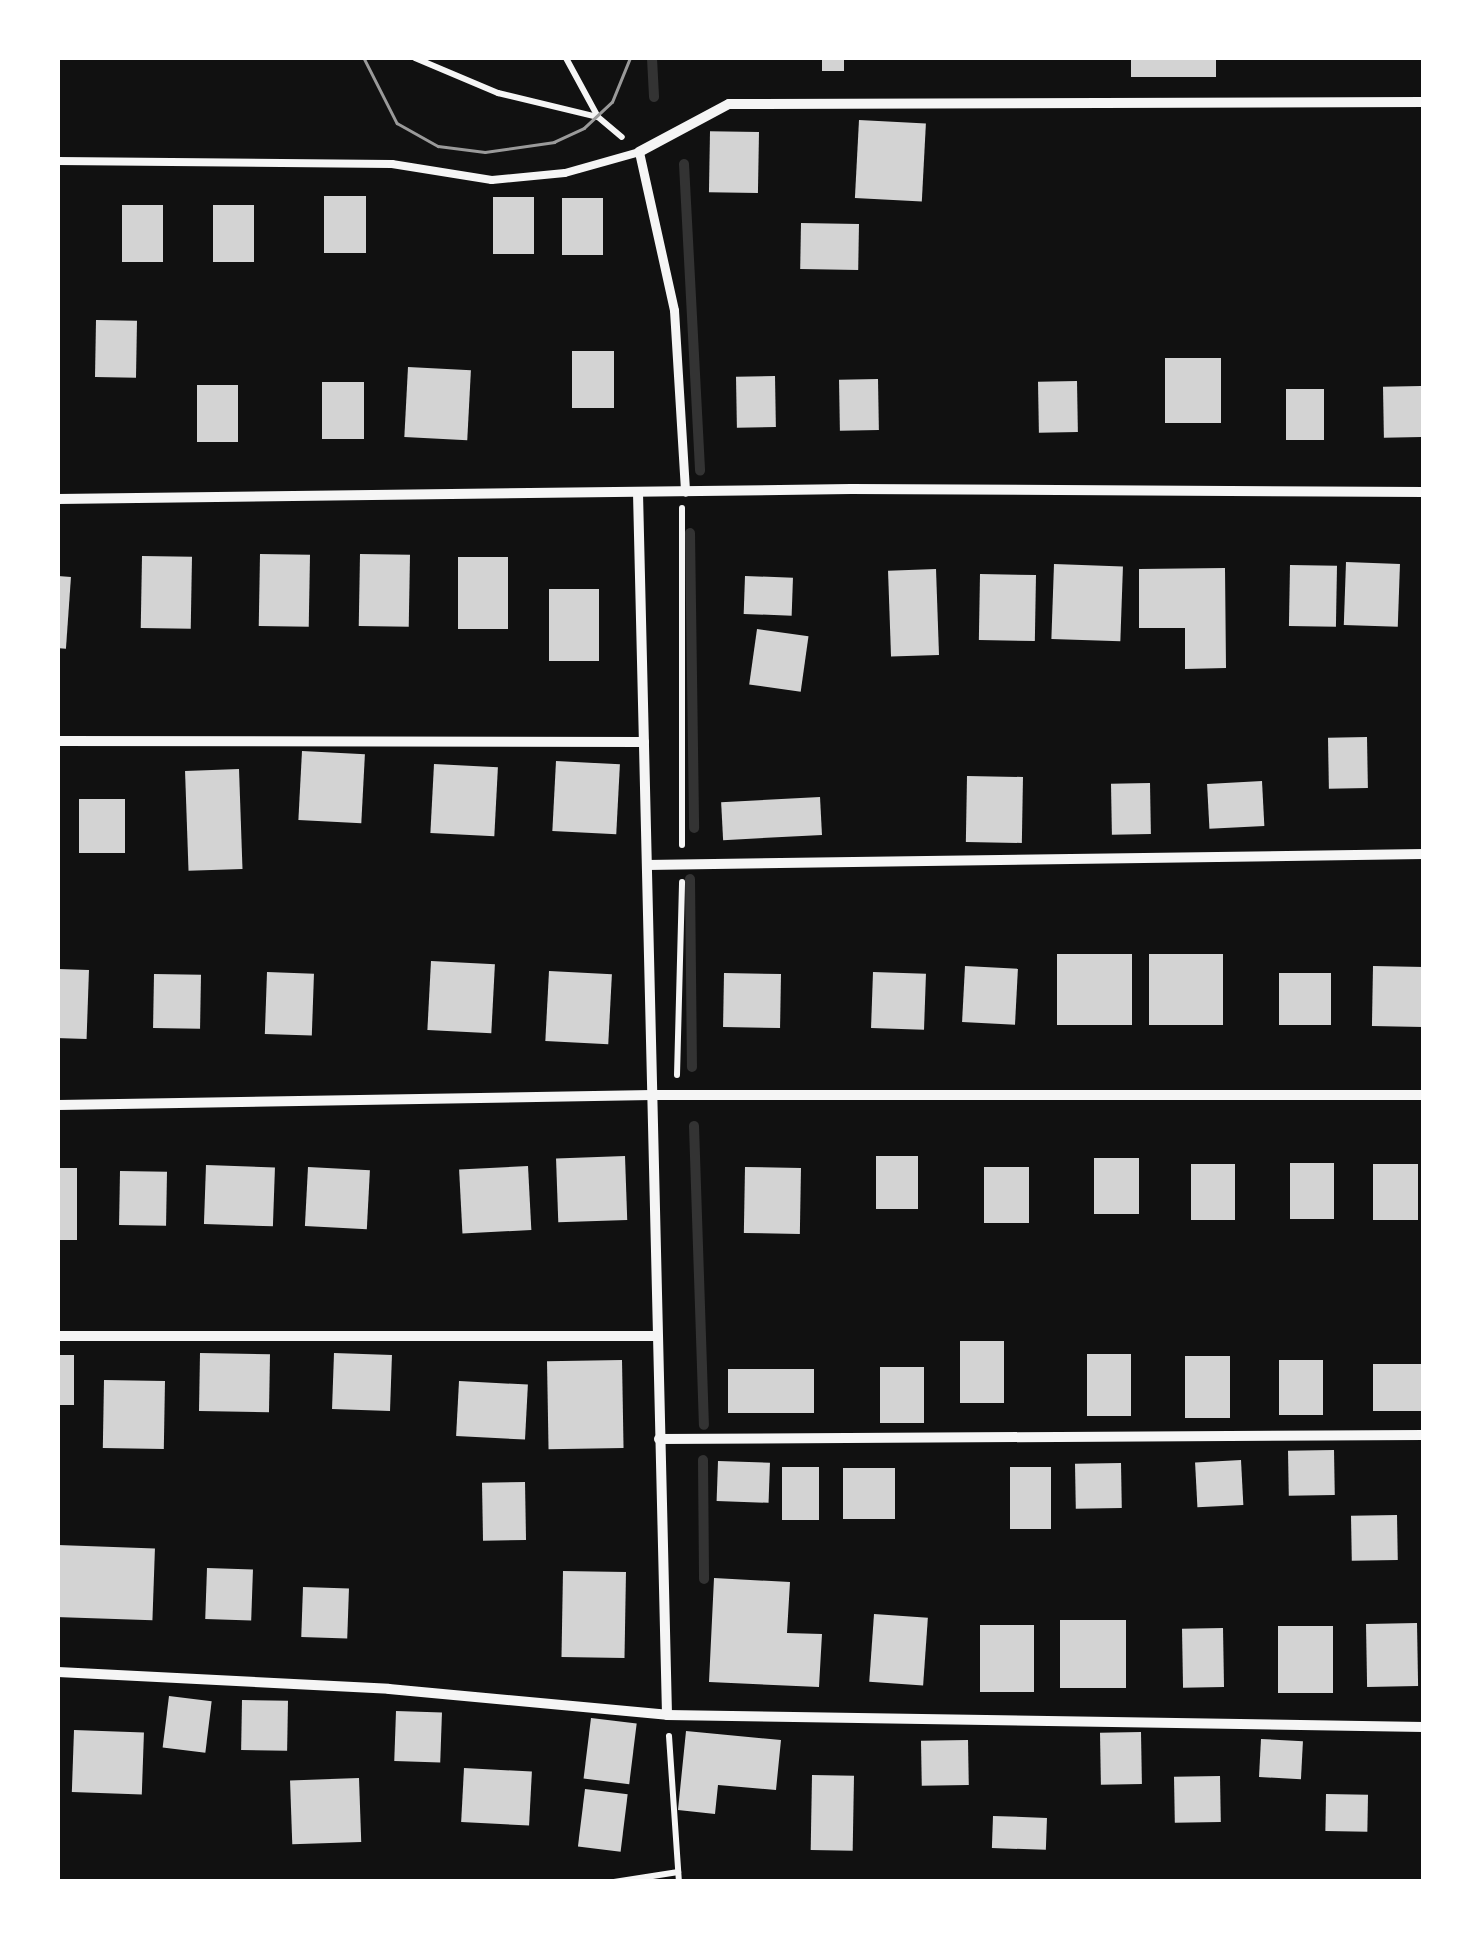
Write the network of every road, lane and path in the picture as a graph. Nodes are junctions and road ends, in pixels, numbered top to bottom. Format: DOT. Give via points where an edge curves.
graph roads {
  1 [pos="415,58"];
  2 [pos="566,58"];
  3 [pos="1424,102"];
  4 [pos="598,118"];
  5 [pos="639,152"];
  6 [pos="58,161"];
  7 [pos="638,492"];
  8 [pos="685,492"];
  9 [pos="1424,492"];
  10 [pos="58,499"];
  11 [pos="58,742"];
  12 [pos="644,742"];
  13 [pos="1424,854"];
  14 [pos="682,864"];
  15 [pos="647,865"];
  16 [pos="652,1095"];
  17 [pos="676,1095"];
  18 [pos="1424,1095"];
  19 [pos="58,1105"];
  20 [pos="58,1336"];
  21 [pos="657,1336"];
  22 [pos="1424,1435"];
  23 [pos="659,1439"];
  24 [pos="58,1672"];
  25 [pos="668,1715"];
  26 [pos="1424,1727"];
  27 [pos="678,1872"];
  28 [pos="614,1882"];
  29 [pos="679,1882"];
  1 -- 4 [label="path" via="498,93"];
  2 -- 4 [label="path"];
  3 -- 5 [label="street" via="729,104"];
  4 -- 5 [label="path"];
  5 -- 6 [label="lane" via="565,173 492,180 392,164"];
  5 -- 8 [label="street" via="674,310"];
  7 -- 8 [label="street"];
  7 -- 10 [label="street"];
  7 -- 12 [label="street"];
  8 -- 9 [label="street"];
  8 -- 14 [label="path" via="677,540"];
  11 -- 12 [label="street"];
  12 -- 15 [label="street"];
  13 -- 14 [label="street"];
  14 -- 15 [label="street"];
  14 -- 17 [label="path"];
  15 -- 16 [label="street"];
  16 -- 17 [label="street"];
  16 -- 19 [label="street"];
  16 -- 21 [label="street"];
  17 -- 18 [label="street"];
  20 -- 21 [label="street"];
  21 -- 23 [label="street"];
  22 -- 23 [label="street"];
  23 -- 25 [label="street"];
  24 -- 25 [label="street" via="389,1689"];
  25 -- 26 [label="street"];
  25 -- 27 [label="path"];
  27 -- 28 [label="path"];
  27 -- 29 [label="path"];
}
